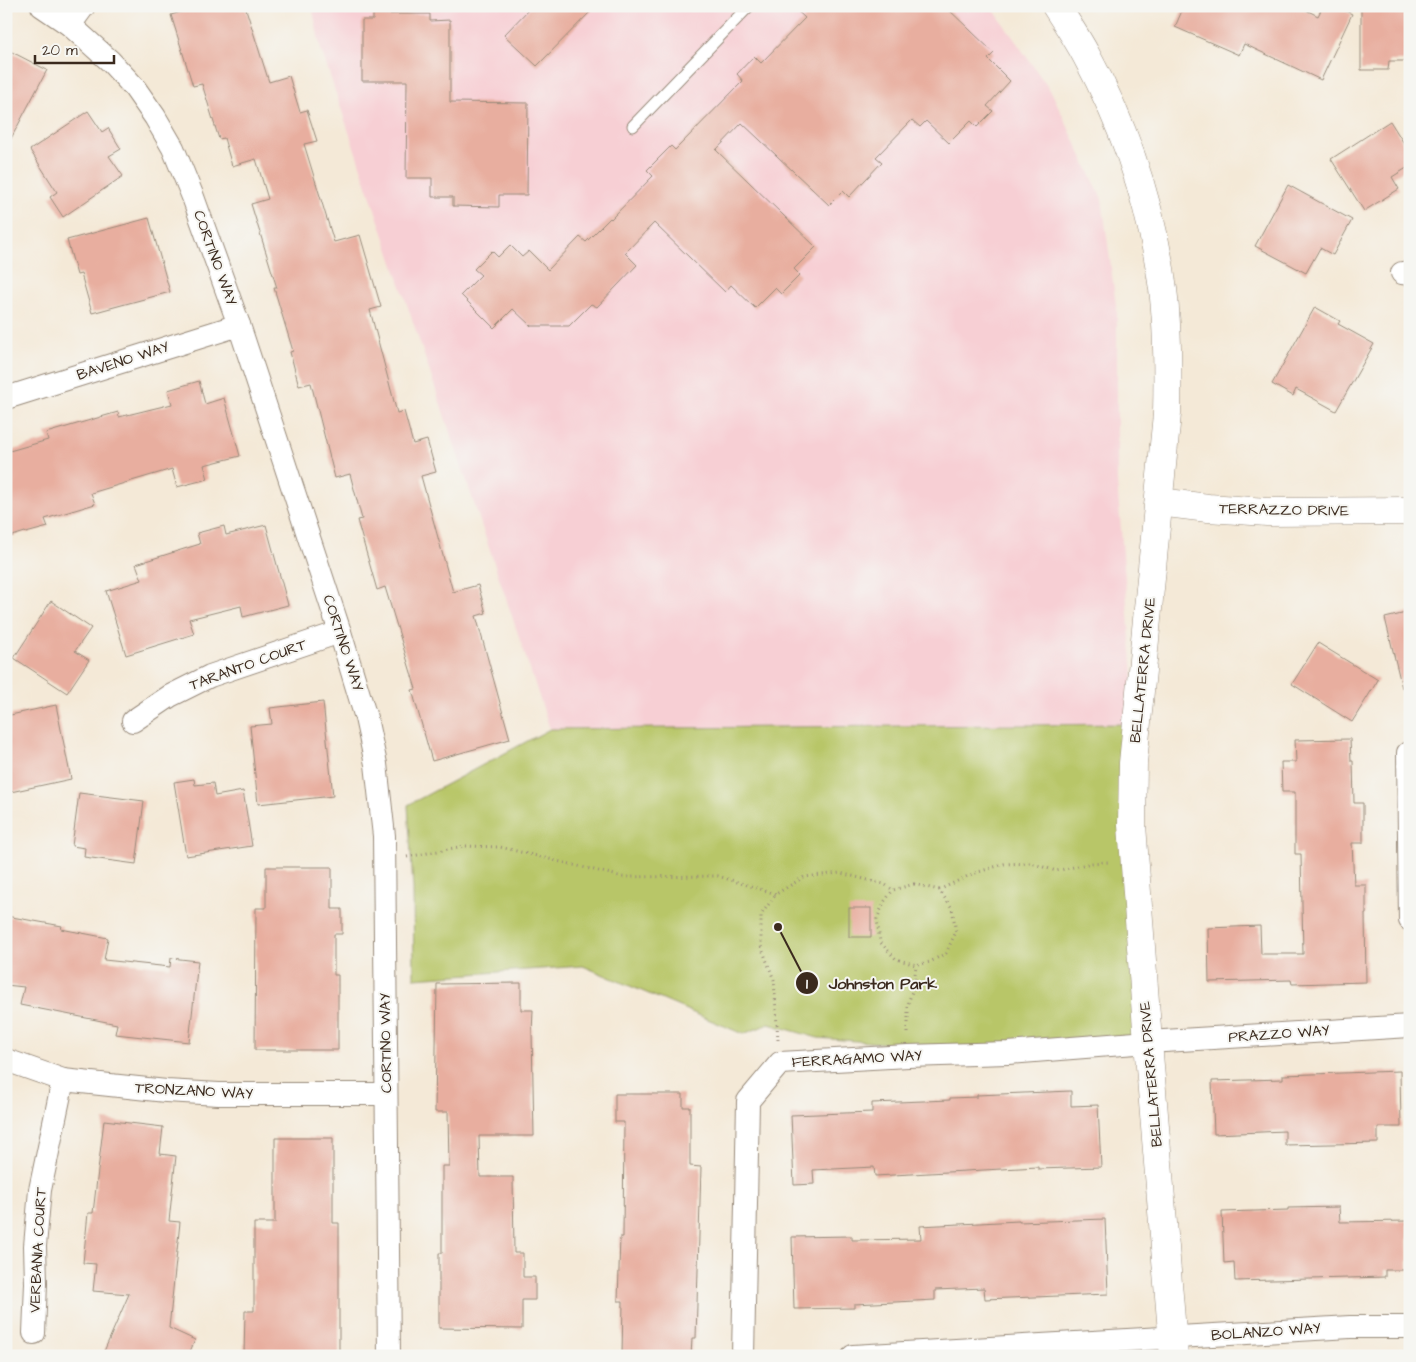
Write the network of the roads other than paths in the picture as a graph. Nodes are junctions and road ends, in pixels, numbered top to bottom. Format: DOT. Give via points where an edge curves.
graph roads {
  1 [pos="42,6"];
  2 [pos="84,6"];
  3 [pos="749,6"];
  4 [pos="1056,6"];
  5 [pos="70,25"];
  6 [pos="633,126"];
  7 [pos="239,324"];
  8 [pos="6,398"];
  9 [pos="1159,502"];
  10 [pos="1410,511"];
  11 [pos="340,632"];
  12 [pos="133,721"];
  13 [pos="1410,752"];
  14 [pos="1410,920"];
  15 [pos="1410,1026"];
  16 [pos="1148,1042"];
  17 [pos="6,1060"];
  18 [pos="63,1080"];
  19 [pos="386,1094"];
  20 [pos="1410,1327"];
  21 [pos="34,1333"];
  22 [pos="1173,1347"];
  23 [pos="389,1356"];
  24 [pos="743,1356"];
  25 [pos="853,1356"];
  1 -- 5 [label="street, CORTINO WAY"];
  2 -- 5 [label="street"];
  3 -- 6 [label="lane"];
  4 -- 9 [label="street, BELLATERRA DRIVE" via="1086,53 1108,98 1136,168 1155,240 1163,290 1168,364"];
  5 -- 7 [label="street, CORTINO WAY" via="110,61 155,117 194,197"];
  7 -- 8 [label="street, BAVENO WAY"];
  7 -- 11 [label="street, CORTINO WAY"];
  9 -- 10 [label="street, TERRAZZO DRIVE" via="1267,512"];
  9 -- 16 [label="street, BELLATERRA DRIVE" via="1134,764 1132,826"];
  11 -- 12 [label="street, TARANTO COURT" via="210,676 170,696"];
  11 -- 19 [label="street, CORTINO WAY" via="376,764 384,836"];
  13 -- 14 [label="street"];
  15 -- 16 [label="street, PRAZZO WAY"];
  16 -- 22 [label="street, BELLATERRA DRIVE"];
  16 -- 24 [label="street, FERRAGAMO WAY" via="1008,1053 780,1063 748,1102"];
  17 -- 18 [label="street, TRONZANO WAY"];
  18 -- 19 [label="street, TRONZANO WAY" via="219,1094"];
  18 -- 21 [label="street, VERBANIA COURT" via="40,1190 35,1246"];
  19 -- 23 [label="street, CORTINO WAY"];
  20 -- 22 [label="street, BOLANZO WAY" via="1350,1327"];
  22 -- 25 [label="street, BOLANZO WAY"];
}
